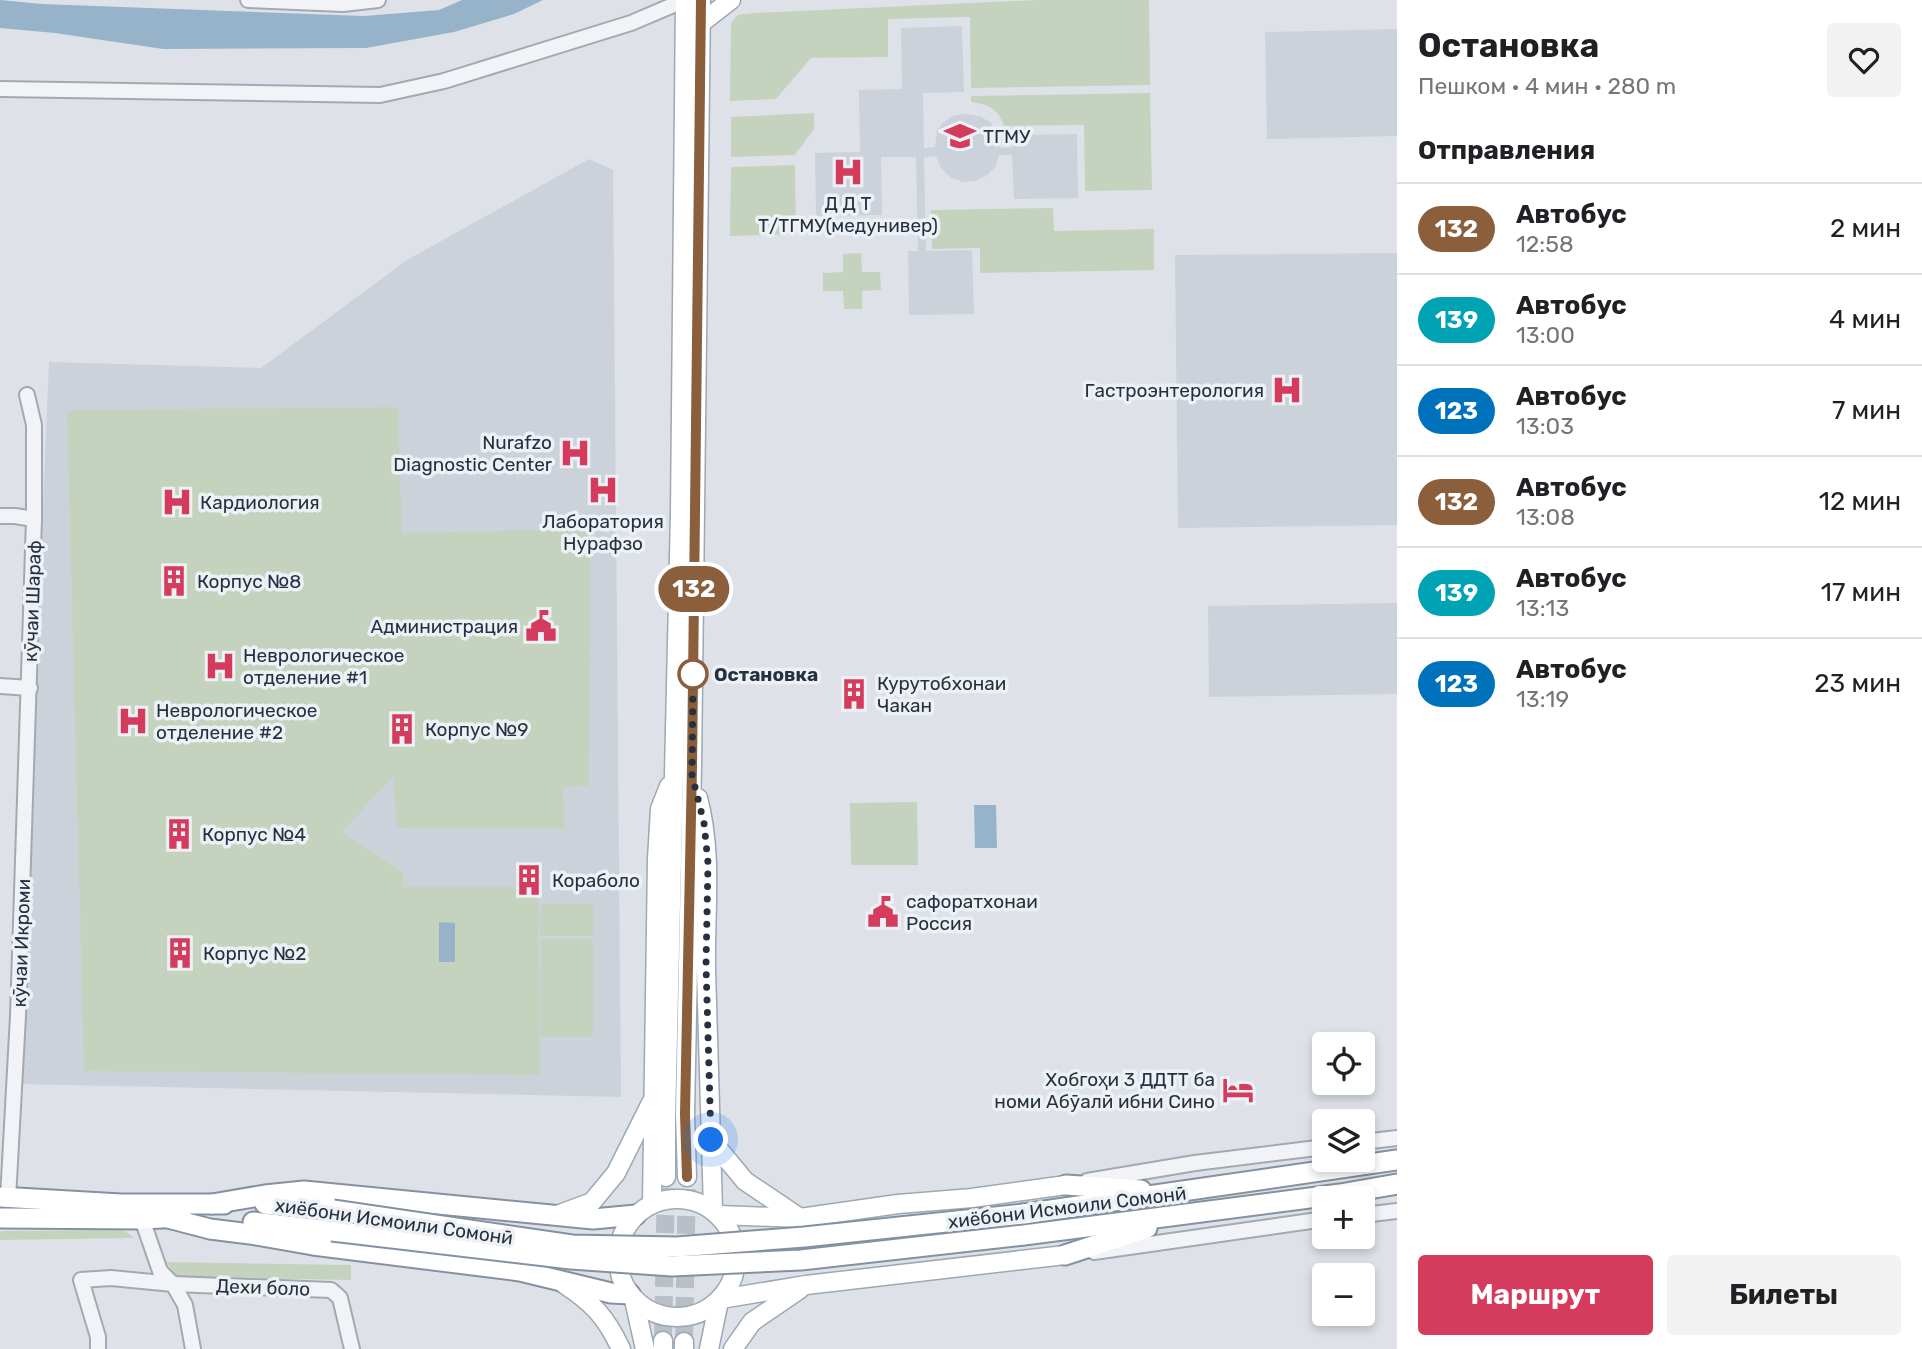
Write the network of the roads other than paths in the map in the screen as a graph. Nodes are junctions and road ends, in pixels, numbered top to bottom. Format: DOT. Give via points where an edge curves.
graph roads {
  1 [pos="248,0"];
  2 [pos="378,0"];
  3 [pos="685,0"];
  4 [pos="701,0"];
  5 [pos="731,0"];
  6 [pos="700,24"];
  7 [pos="0,89"];
  8 [pos="27,395"];
  9 [pos="0,516"];
  10 [pos="34,519"];
  11 [pos="0,686"];
  12 [pos="30,688"];
  13 [pos="682,774"];
  14 [pos="654,1096"];
  15 [pos="1397,1138"];
  16 [pos="711,1140"];
  17 [pos="1375,1141"];
  18 [pos="1312,1149"];
  19 [pos="1397,1160"];
  20 [pos="666,1177"];
  21 [pos="687,1177"];
  22 [pos="1066,1185"];
  23 [pos="1397,1185"];
  24 [pos="1181,1192"];
  25 [pos="4,1198"];
  26 [pos="212,1204"];
  27 [pos="644,1209"];
  28 [pos="1397,1211"];
  29 [pos="716,1213"];
  30 [pos="1193,1213"];
  31 [pos="1375,1214"];
  32 [pos="555,1216"];
  33 [pos="0,1218"];
  34 [pos="168,1218"];
  35 [pos="800,1218"];
  36 [pos="142,1219"];
  37 [pos="1312,1221"];
  38 [pos="1065,1255"];
  39 [pos="555,1278"];
  40 [pos="173,1284"];
  41 [pos="806,1286"];
  42 [pos="632,1297"];
  43 [pos="720,1300"];
  44 [pos="98,1349"];
  45 [pos="193,1349"];
  46 [pos="352,1349"];
  47 [pos="621,1349"];
  48 [pos="645,1349"];
  49 [pos="709,1349"];
  50 [pos="733,1349"];
  1 -- 2 [label="street" via="331,4"];
  3 -- 7 [label="street" via="631,23 444,81 380,95"];
  3 -- 13 [label="main road"];
  4 -- 6 [label="main road"];
  5 -- 6 [label="main road"];
  6 -- 13 [label="main road"];
  8 -- 10 [label="street" via="34,425"];
  9 -- 10 [label="street, кӯчаи Шараф"];
  10 -- 12 [label="street, кӯчаи Шараф"];
  11 -- 12 [label="street, кӯчаи Шараф"];
  12 -- 25 [label="street, кӯчаи Икроми" via="18,1016"];
  13 -- 14 [label="main road" via="660,809"];
  13 -- 16 [label="main road" via="704,823 708,863"];
  13 -- 20 [label="main road" via="673,859"];
  13 -- 21 [label="main road"];
  14 -- 27 [label="main road"];
  14 -- 32 [label="main road" via="616,1173 593,1202"];
  15 -- 17 [label="street"];
  16 -- 29 [label="main road"];
  16 -- 35 [label="main road" via="745,1181"];
  18 -- 22 [label="street"];
  19 -- 24 [label="highway, хиёбони Исмоили Сомонӣ"];
  22 -- 24 [label="highway"];
  22 -- 35 [label="main road"];
  23 -- 30 [label="highway, хиёбони Исмоили Сомонӣ"];
  24 -- 26 [label="highway, хиёбони Исмоили Сомонӣ, bridge" via="1023,1214 677,1247 572,1245 333,1210"];
  25 -- 26 [label="highway, хиёбони Исмоили Сомонӣ"];
  26 -- 32 [label="highway" via="304,1191"];
  27 -- 29 [label="main road" via="667,1199 683,1199"];
  27 -- 32 [label="highway" via="593,1219"];
  27 -- 42 [label="main road" via="625,1229 619,1245 621,1279"];
  28 -- 31 [label="street"];
  29 -- 35 [label="main road"];
  29 -- 43 [label="main road" via="729,1227 737,1257 736,1272"];
  30 -- 34 [label="highway, хиёбони Исмоили Сомонӣ, bridge" via="802,1260 672,1266 571,1259 252,1222"];
  30 -- 38 [label="highway"];
  33 -- 36 [label="highway, хиёбони Исмоили Сомонӣ"];
  34 -- 36 [label="highway, хиёбони Исмоили Сомонӣ"];
  34 -- 39 [label="highway" via="313,1245"];
  36 -- 40 [label="street" via="160,1271"];
  37 -- 38 [label="street"];
  38 -- 41 [label="main road"];
  39 -- 42 [label="highway"];
  39 -- 47 [label="main road" via="584,1297 605,1319"];
  40 -- 44 [label="street, Дехи боло" via="81,1280"];
  40 -- 45 [label="street" via="185,1306"];
  40 -- 46 [label="street, Дехи боло" via="331,1290 340,1298"];
  41 -- 43 [label="main road"];
  41 -- 50 [label="main road" via="752,1322"];
  42 -- 43 [label="main road" via="654,1312 677,1318 707,1310"];
  42 -- 48 [label="main road"];
  43 -- 49 [label="main road"];
}
